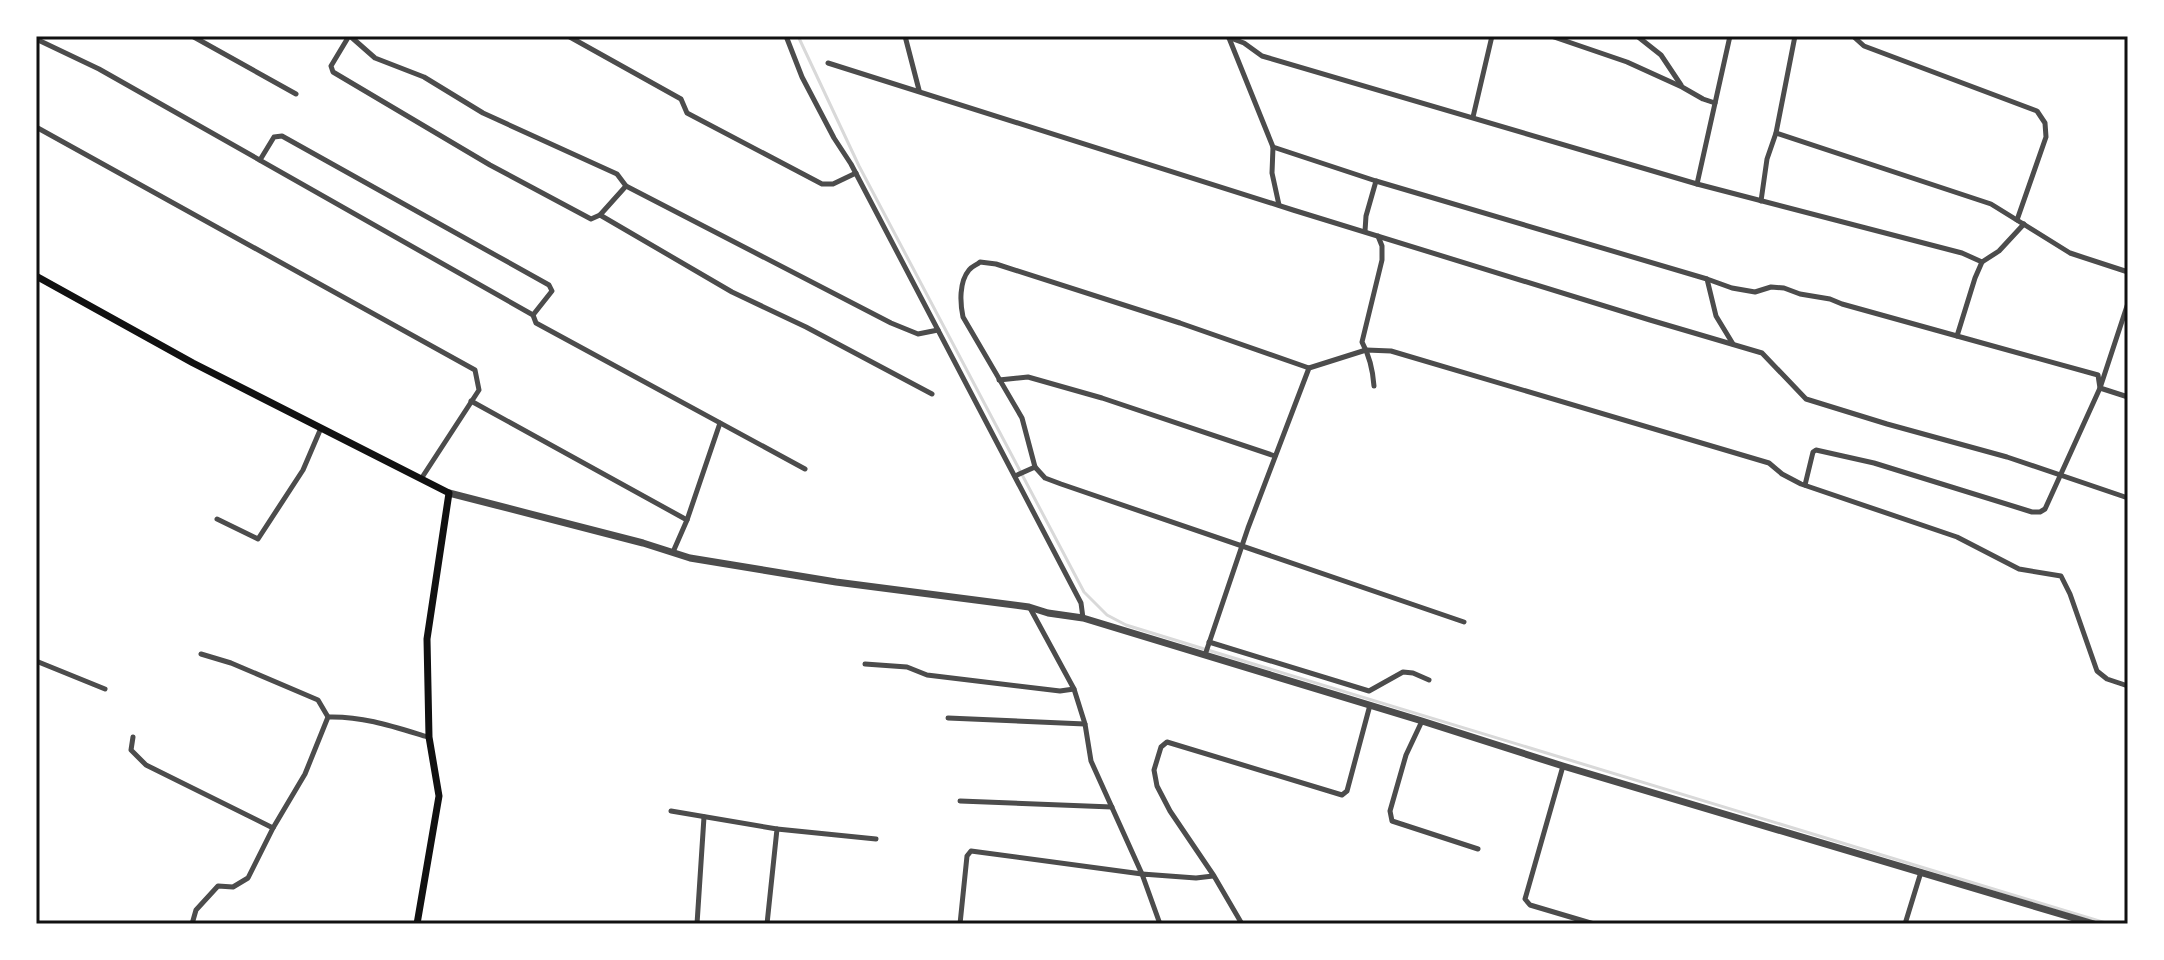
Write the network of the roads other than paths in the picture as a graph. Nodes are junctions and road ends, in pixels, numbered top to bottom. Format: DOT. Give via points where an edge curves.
graph roads {
  1 [pos="192,36"];
  2 [pos="350,36"];
  3 [pos="568,36"];
  4 [pos="786,36"];
  5 [pos="905,36"];
  6 [pos="1492,36"];
  7 [pos="1551,36"];
  8 [pos="1637,36"];
  9 [pos="1730,36"];
  10 [pos="1795,36"];
  11 [pos="1227,37"];
  12 [pos="1854,37"];
  13 [pos="36,39"];
  14 [pos="828,63"];
  15 [pos="1682,87"];
  16 [pos="919,91"];
  17 [pos="296,94"];
  18 [pos="1715,103"];
  19 [pos="1473,117"];
  20 [pos="36,127"];
  21 [pos="1776,133"];
  22 [pos="1273,147"];
  23 [pos="260,160"];
  24 [pos="856,173"];
  25 [pos="1376,181"];
  26 [pos="1697,184"];
  27 [pos="626,186"];
  28 [pos="1761,201"];
  29 [pos="1279,205"];
  30 [pos="600,215"];
  31 [pos="2017,220"];
  32 [pos="2024,224"];
  33 [pos="1365,231"];
  34 [pos="1378,235"];
  35 [pos="1982,262"];
  36 [pos="2128,272"];
  37 [pos="36,276"];
  38 [pos="1707,279"];
  39 [pos="2128,303"];
  40 [pos="533,315"];
  41 [pos="938,330"];
  42 [pos="1957,336"];
  43 [pos="1734,345"];
  44 [pos="1366,350"];
  45 [pos="1309,368"];
  46 [pos="999,380"];
  47 [pos="1374,386"];
  48 [pos="2100,388"];
  49 [pos="932,394"];
  50 [pos="2128,397"];
  51 [pos="471,401"];
  52 [pos="720,423"];
  53 [pos="321,428"];
  54 [pos="1275,456"];
  55 [pos="1035,467"];
  56 [pos="805,469"];
  57 [pos="2059,475"];
  58 [pos="1016,476"];
  59 [pos="421,479"];
  60 [pos="1805,485"];
  61 [pos="449,493"];
  62 [pos="2128,498"];
  63 [pos="217,519"];
  64 [pos="687,520"];
  65 [pos="1242,545"];
  66 [pos="673,552"];
  67 [pos="1029,607"];
  68 [pos="1083,618"];
  69 [pos="1464,622"];
  70 [pos="1208,644"];
  71 [pos="201,654"];
  72 [pos="1205,654"];
  73 [pos="36,661"];
  74 [pos="865,664"];
  75 [pos="1429,680"];
  76 [pos="2128,686"];
  77 [pos="105,689"];
  78 [pos="1074,689"];
  79 [pos="1370,705"];
  80 [pos="328,717"];
  81 [pos="948,718"];
  82 [pos="1422,721"];
  83 [pos="1085,724"];
  84 [pos="133,737"];
  85 [pos="429,737"];
  86 [pos="1563,766"];
  87 [pos="960,801"];
  88 [pos="1112,807"];
  89 [pos="671,811"];
  90 [pos="704,817"];
  91 [pos="273,828"];
  92 [pos="777,829"];
  93 [pos="876,839"];
  94 [pos="1478,849"];
  95 [pos="1921,872"];
  96 [pos="1142,874"];
  97 [pos="1214,876"];
  98 [pos="192,924"];
  99 [pos="417,924"];
  100 [pos="697,924"];
  101 [pos="767,924"];
  102 [pos="960,924"];
  103 [pos="1160,924"];
  104 [pos="1242,924"];
  105 [pos="1594,924"];
  106 [pos="1905,924"];
  107 [pos="2094,924"];
  1 -- 17 [label="street"];
  2 -- 27 [label="street" via="375,58 424,77 483,113 617,174"];
  2 -- 30 [label="street" via="331,66 333,72 490,165 591,219"];
  3 -- 24 [label="street" via="681,99 687,113 822,184"];
  4 -- 24 [label="street" via="802,77"];
  5 -- 16 [label="street"];
  6 -- 19 [label="street"];
  7 -- 15 [label="street"];
  8 -- 15 [label="street" via="1661,55"];
  9 -- 18 [label="street"];
  10 -- 21 [label="street"];
  11 -- 19 [label="street" via="1262,56"];
  11 -- 22 [label="street"];
  12 -- 31 [label="street" via="1864,46 2037,111 2046,137"];
  13 -- 23 [label="street"];
  14 -- 16 [label="street"];
  15 -- 18 [label="street"];
  16 -- 29 [label="street"];
  18 -- 26 [label="street"];
  19 -- 26 [label="street"];
  20 -- 51 [label="street" via="475,370 479,390"];
  21 -- 28 [label="street"];
  21 -- 31 [label="street" via="1991,204"];
  22 -- 25 [label="street"];
  22 -- 29 [label="street"];
  23 -- 40 [label="street"];
  23 -- 40 [label="street" via="274,137 282,136 549,285 552,291"];
  24 -- 41 [label="street"];
  25 -- 33 [label="street"];
  25 -- 38 [label="street"];
  26 -- 28 [label="street"];
  27 -- 30 [label="street"];
  27 -- 41 [label="street" via="891,323 918,334"];
  28 -- 35 [label="street"];
  29 -- 33 [label="street"];
  30 -- 49 [label="street" via="732,292"];
  31 -- 32 [label="street"];
  32 -- 35 [label="street"];
  32 -- 36 [label="street" via="2070,253"];
  33 -- 34 [label="street"];
  34 -- 43 [label="street"];
  34 -- 44 [label="street" via="1382,260 1362,342"];
  35 -- 42 [label="street"];
  37 -- 53 [label="main road"];
  38 -- 42 [label="street" via="1755,292 1784,288"];
  38 -- 43 [label="street" via="1716,316"];
  39 -- 48 [label="street"];
  40 -- 52 [label="street" via="536,323"];
  41 -- 58 [label="street"];
  42 -- 48 [label="street" via="2098,375"];
  43 -- 57 [label="street" via="1762,353 1806,399"];
  44 -- 45 [label="street"];
  44 -- 47 [label="street"];
  44 -- 60 [label="street" via="1391,351 1769,463"];
  45 -- 46 [label="street" via="980,262 969,270 959,301"];
  45 -- 54 [label="street"];
  46 -- 54 [label="street" via="1028,377"];
  46 -- 55 [label="street" via="1022,418"];
  48 -- 50 [label="street"];
  48 -- 57 [label="street"];
  51 -- 59 [label="street"];
  51 -- 64 [label="street"];
  52 -- 56 [label="street"];
  52 -- 64 [label="street"];
  53 -- 59 [label="main road"];
  53 -- 63 [label="street" via="303,470 258,539"];
  54 -- 65 [label="street"];
  55 -- 58 [label="street"];
  55 -- 65 [label="street" via="1045,478"];
  57 -- 60 [label="street" via="2040,512 1816,450"];
  57 -- 62 [label="street"];
  58 -- 68 [label="street" via="1081,603"];
  59 -- 61 [label="main road"];
  60 -- 76 [label="street" via="1957,537 2019,569 2061,576 2097,671"];
  61 -- 66 [label="street"];
  61 -- 85 [label="main road" via="427,639"];
  64 -- 66 [label="street"];
  65 -- 69 [label="street"];
  65 -- 70 [label="street"];
  66 -- 67 [label="street" via="836,582"];
  67 -- 68 [label="street"];
  67 -- 78 [label="street"];
  68 -- 72 [label="street"];
  70 -- 72 [label="street"];
  70 -- 75 [label="street" via="1369,691 1403,672"];
  71 -- 80 [label="street" via="318,700"];
  72 -- 79 [label="street"];
  73 -- 77 [label="street"];
  74 -- 78 [label="street"];
  78 -- 83 [label="street"];
  79 -- 82 [label="street"];
  79 -- 97 [label="street" via="1342,795 1163,744 1154,770 1157,786"];
  80 -- 85 [label="street" via="375,721"];
  80 -- 91 [label="street" via="305,774"];
  81 -- 83 [label="street"];
  82 -- 86 [label="street"];
  82 -- 94 [label="street" via="1406,755 1390,817"];
  83 -- 88 [label="street" via="1091,761"];
  84 -- 91 [label="street" via="131,750 146,765"];
  85 -- 99 [label="main road" via="439,796"];
  86 -- 95 [label="street"];
  86 -- 105 [label="street" via="1525,899"];
  87 -- 88 [label="street"];
  88 -- 96 [label="street"];
  89 -- 90 [label="street"];
  90 -- 92 [label="street"];
  90 -- 100 [label="street"];
  91 -- 98 [label="street" via="248,878 233,887 218,886 196,910"];
  92 -- 93 [label="street"];
  92 -- 101 [label="street"];
  95 -- 106 [label="street"];
  95 -- 107 [label="street"];
  96 -- 97 [label="street"];
  96 -- 102 [label="street" via="971,851"];
  96 -- 103 [label="street"];
  97 -- 104 [label="street"];
}
